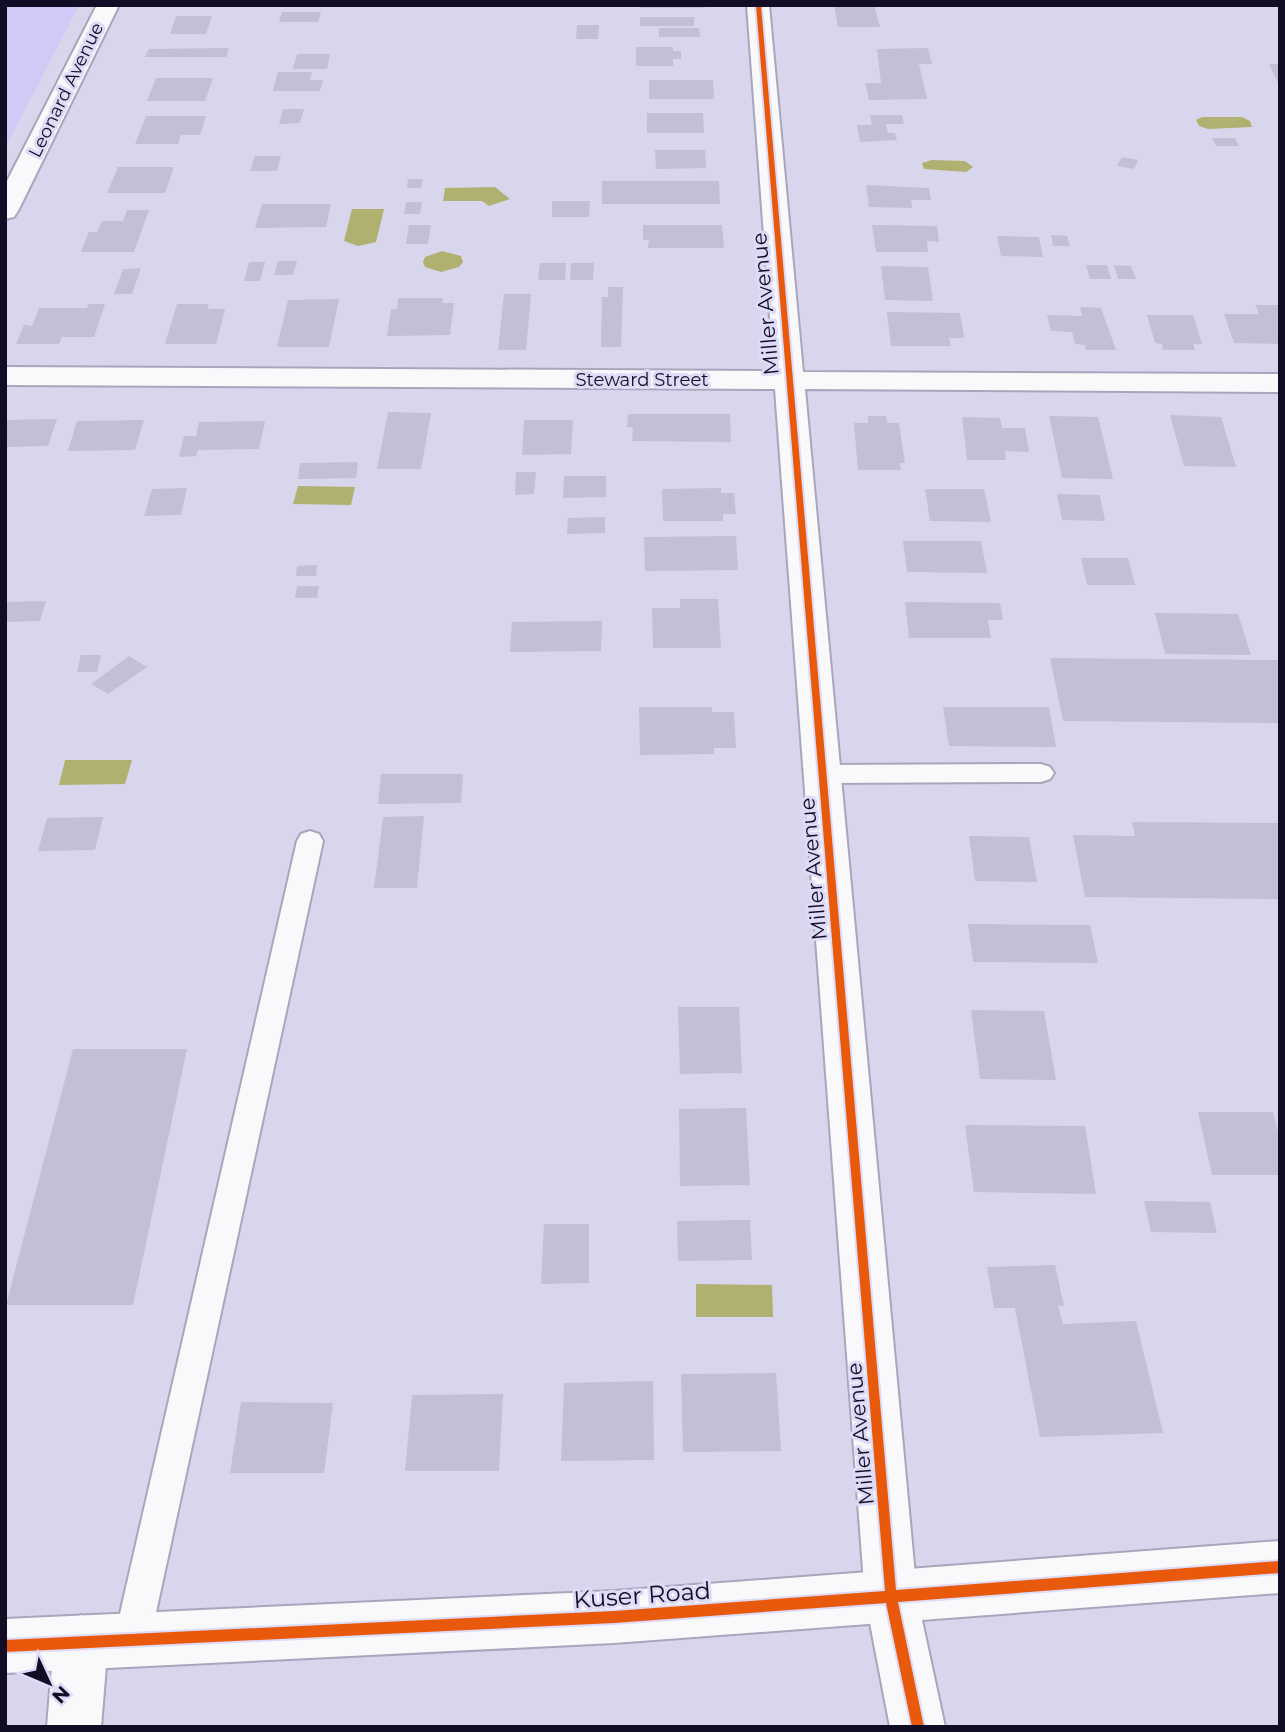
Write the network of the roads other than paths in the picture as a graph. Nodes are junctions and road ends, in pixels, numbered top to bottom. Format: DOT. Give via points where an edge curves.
graph roads {
  1 [pos="108,5"];
  2 [pos="758,5"];
  3 [pos="5,211"];
  4 [pos="5,376"];
  5 [pos="789,381"];
  6 [pos="1280,383"];
  7 [pos="822,774"];
  8 [pos="1041,774"];
  9 [pos="310,841"];
  10 [pos="1280,1567"];
  11 [pos="891,1597"];
  12 [pos="106,1641"];
  13 [pos="5,1646"];
  14 [pos="74,1727"];
  15 [pos="918,1727"];
  1 -- 3 [label="street, Leonard Avenue"];
  2 -- 5 [label="street, Miller Avenue"];
  4 -- 5 [label="street, Steward Street"];
  5 -- 6 [label="street, Steward Street"];
  5 -- 7 [label="street, Miller Avenue"];
  7 -- 8 [label="lane"];
  7 -- 11 [label="street, Miller Avenue"];
  9 -- 12 [label="lane"];
  10 -- 11 [label="street, Kuser Road"];
  11 -- 12 [label="street, Kuser Road" via="614,1617"];
  11 -- 15 [label="street, Miller Avenue"];
  12 -- 13 [label="street, Kuser Road"];
  12 -- 14 [label="street"];
}
